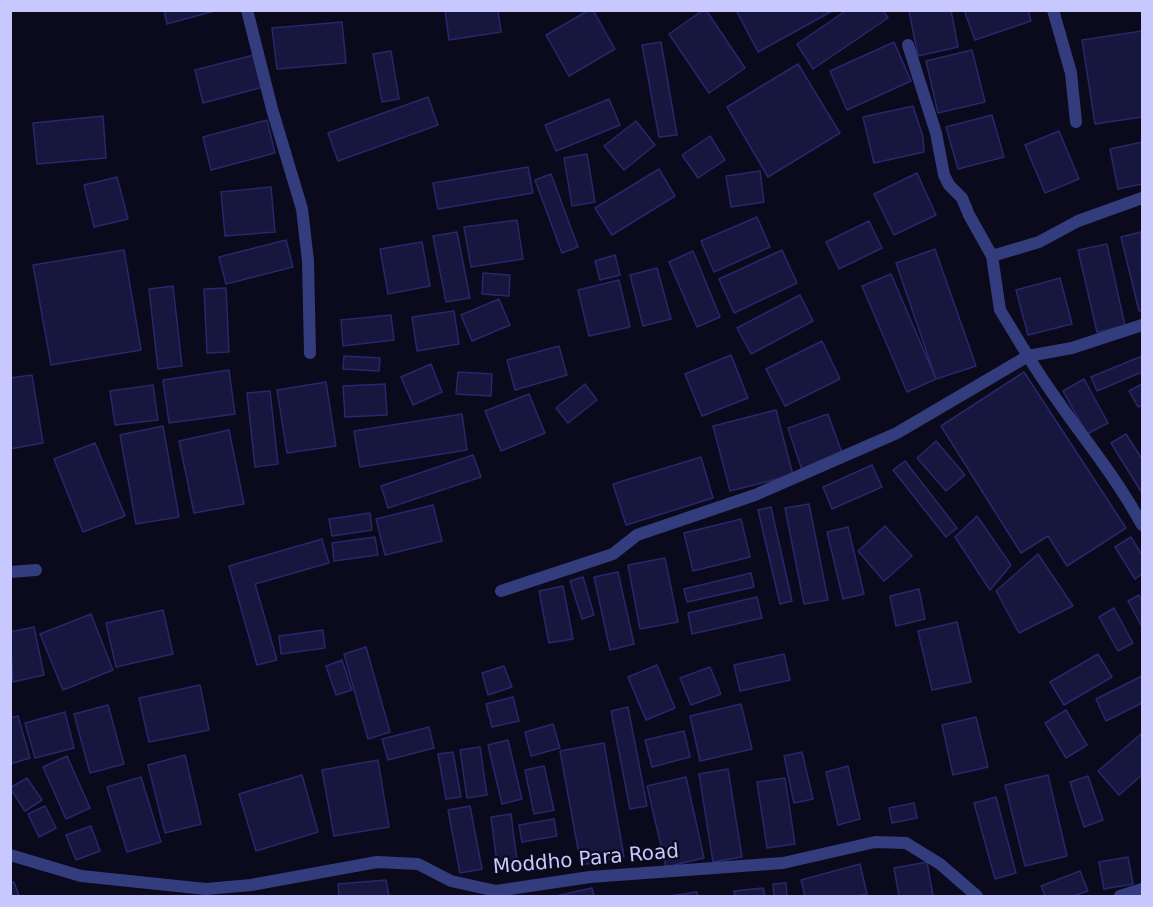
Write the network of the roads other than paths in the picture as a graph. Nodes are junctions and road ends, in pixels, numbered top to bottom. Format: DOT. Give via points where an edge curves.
graph roads {
  1 [pos="247,10"];
  2 [pos="1053,10"];
  3 [pos="909,45"];
  4 [pos="1076,122"];
  5 [pos="1143,198"];
  6 [pos="992,256"];
  7 [pos="1143,325"];
  8 [pos="310,353"];
  9 [pos="1028,356"];
  10 [pos="1143,525"];
  11 [pos="36,570"];
  12 [pos="10,572"];
  13 [pos="501,591"];
  14 [pos="10,855"];
  15 [pos="1143,889"];
  16 [pos="977,897"];
  17 [pos="1120,897"];
  1 -- 8 [label="street" via="302,209 308,261"];
  2 -- 4 [label="street" via="1071,73"];
  3 -- 6 [label="street" via="936,133 944,176 962,198"];
  5 -- 6 [label="street" via="1078,221 1039,242"];
  6 -- 9 [label="street" via="1000,310"];
  7 -- 9 [label="street" via="1072,348"];
  9 -- 10 [label="street" via="1111,472"];
  9 -- 13 [label="street" via="897,433 755,495 637,535 614,554"];
  11 -- 12 [label="street"];
  14 -- 16 [label="street, Moddho Para Road" via="81,876 206,889 251,885 377,862 418,864 451,881 496,891 590,877 783,863 875,842 906,843 939,864"];
  15 -- 17 [label="street"];
}
